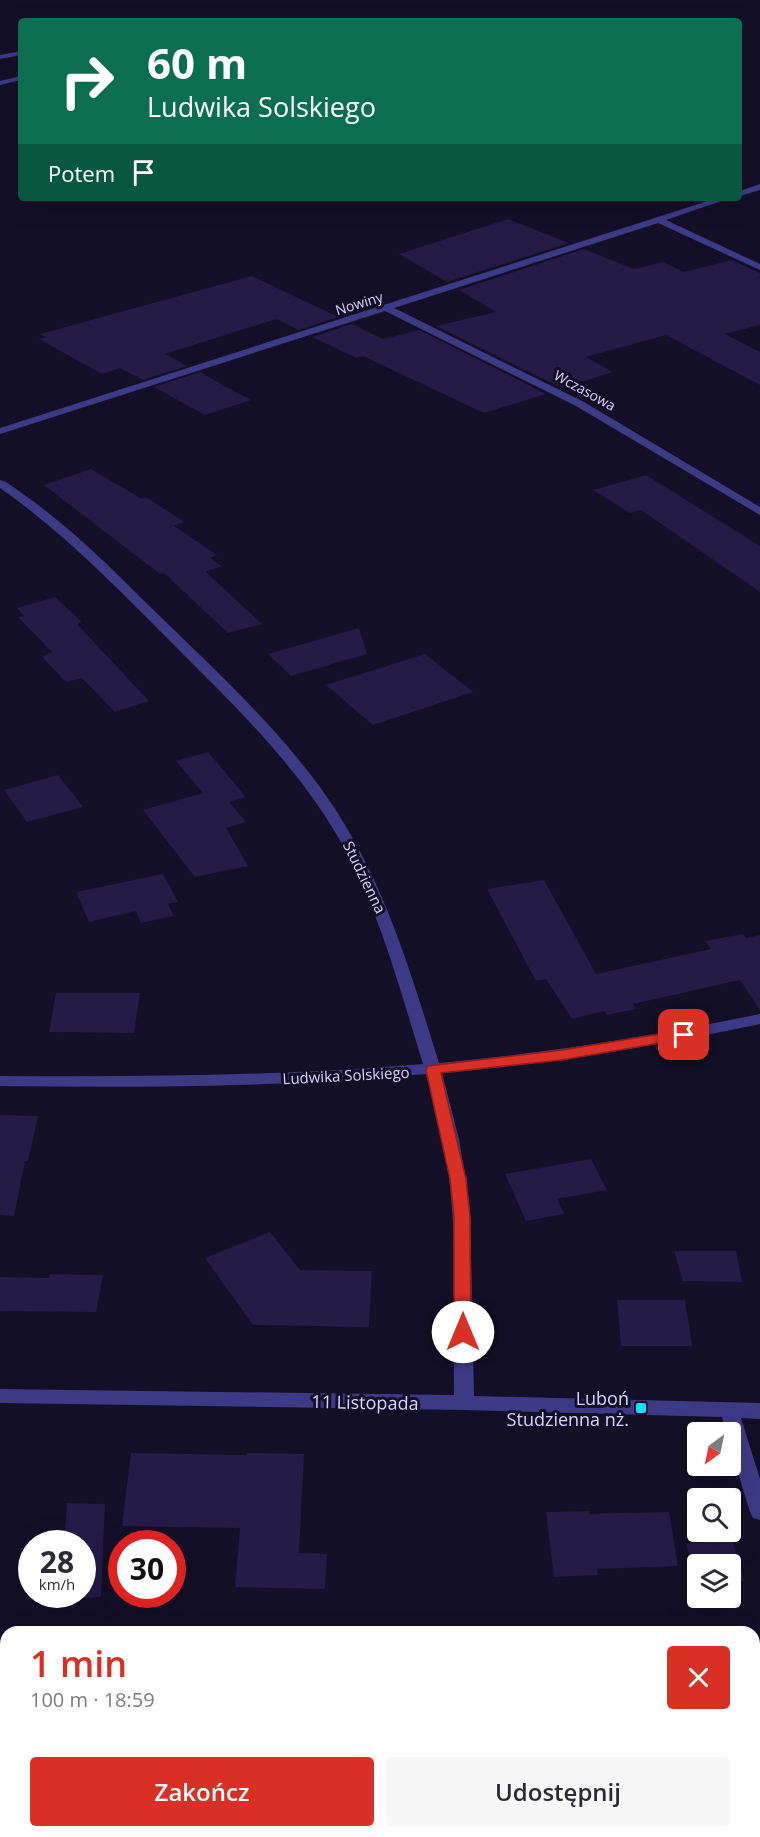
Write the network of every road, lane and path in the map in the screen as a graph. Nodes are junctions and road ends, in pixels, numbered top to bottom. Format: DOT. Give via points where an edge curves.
graph roads {
  1 [pos="18,54"];
  2 [pos="0,57"];
  3 [pos="18,79"];
  4 [pos="0,82"];
  5 [pos="760,187"];
  6 [pos="742,193"];
  7 [pos="717,201"];
  8 [pos="659,220"];
  9 [pos="760,267"];
  10 [pos="387,308"];
  11 [pos="0,431"];
  12 [pos="0,483"];
  13 [pos="760,512"];
  14 [pos="760,1019"];
  15 [pos="433,1070"];
  16 [pos="0,1082"];
  17 [pos="0,1396"];
  18 [pos="464,1403"];
  19 [pos="729,1410"];
  20 [pos="760,1411"];
  21 [pos="760,1512"];
  1 -- 2 [label="street"];
  3 -- 4 [label="street"];
  5 -- 6 [label="street"];
  7 -- 8 [label="street, Nowiny"];
  8 -- 9 [label="street"];
  8 -- 10 [label="street, Nowiny"];
  10 -- 11 [label="street, Nowiny"];
  10 -- 13 [label="street, Wczasowa" via="580,404"];
  12 -- 15 [label="street, Studzienna" via="55,525 140,604 257,722 324,803 379,904"];
  14 -- 15 [label="street, Ludwika Solskiego" via="562,1055"];
  15 -- 16 [label="street, Ludwika Solskiego" via="233,1080"];
  15 -- 18 [label="street, Studzienna" via="452,1145 462,1217"];
  17 -- 18 [label="street, 11 Listopada"];
  18 -- 19 [label="street, 11 Listopada"];
  19 -- 20 [label="street, 11 Listopada"];
  19 -- 21 [label="street"];
}
